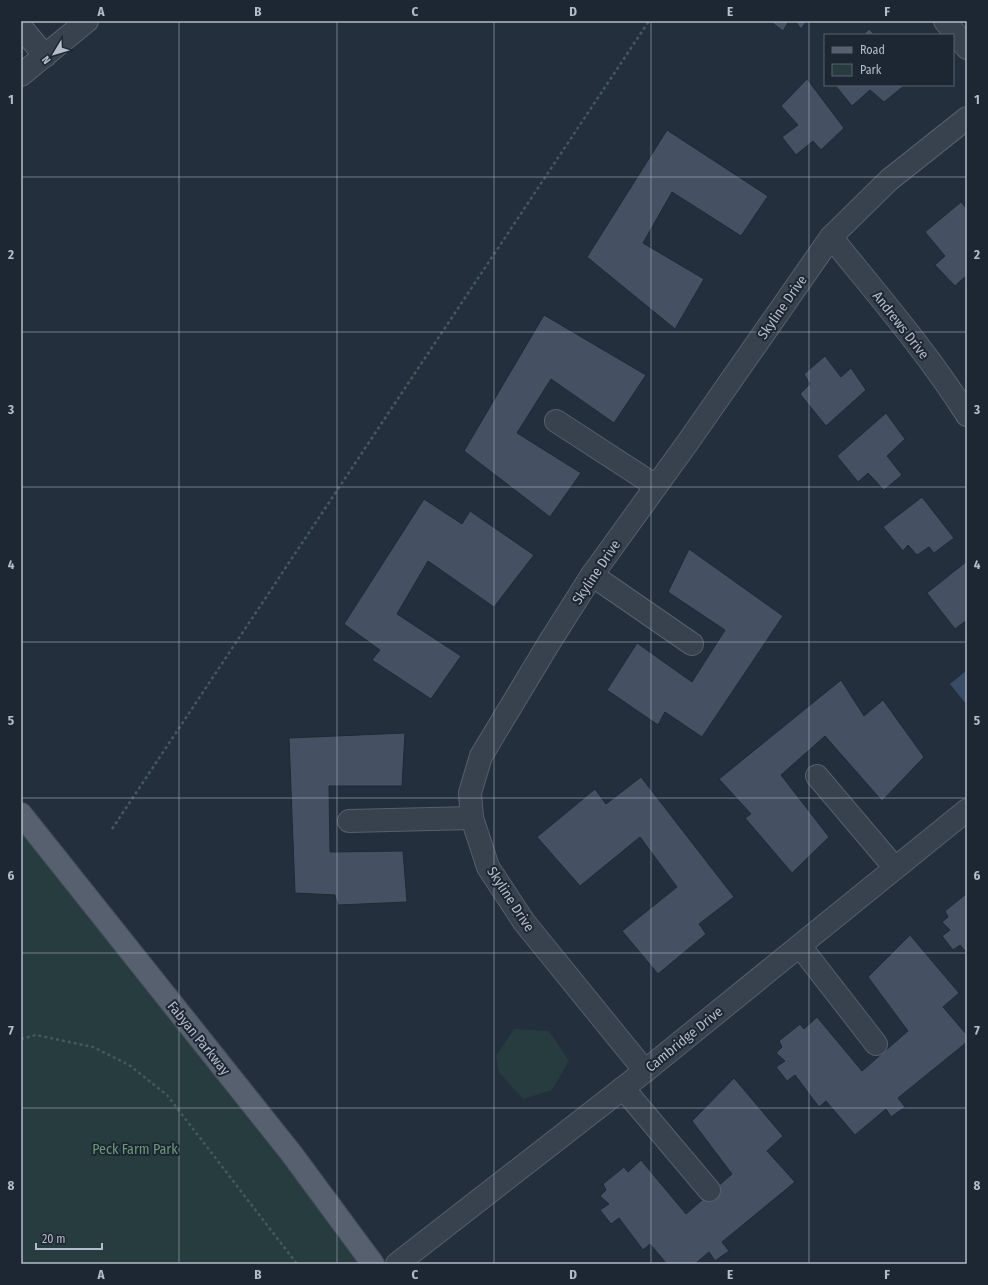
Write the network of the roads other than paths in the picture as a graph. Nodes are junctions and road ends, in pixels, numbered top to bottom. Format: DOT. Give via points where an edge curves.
graph roads {
  1 [pos="87,21"];
  2 [pos="945,21"];
  3 [pos="21,27"];
  4 [pos="967,48"];
  5 [pos="45,56"];
  6 [pos="21,76"];
  7 [pos="967,118"];
  8 [pos="831,237"];
  9 [pos="967,415"];
  10 [pos="556,421"];
  11 [pos="656,486"];
  12 [pos="592,575"];
  13 [pos="692,644"];
  14 [pos="817,776"];
  15 [pos="966,813"];
  16 [pos="21,814"];
  17 [pos="472,818"];
  18 [pos="349,821"];
  19 [pos="895,868"];
  20 [pos="800,946"];
  21 [pos="876,1044"];
  22 [pos="645,1071"];
  23 [pos="623,1088"];
  24 [pos="709,1190"];
  25 [pos="373,1264"];
  26 [pos="397,1264"];
  1 -- 5 [label="street"];
  2 -- 4 [label="street"];
  3 -- 5 [label="street"];
  5 -- 6 [label="street"];
  7 -- 8 [label="street, Skyline Drive" via="889,180"];
  8 -- 9 [label="street, Andrews Drive" via="882,299"];
  8 -- 11 [label="street, Skyline Drive"];
  10 -- 11 [label="street"];
  11 -- 12 [label="street, Skyline Drive"];
  12 -- 13 [label="street"];
  12 -- 17 [label="street, Skyline Drive" via="481,756 470,793"];
  14 -- 19 [label="street"];
  15 -- 19 [label="street, Cambridge Drive"];
  16 -- 25 [label="main road, Fabyan Parkway" via="291,1153"];
  17 -- 18 [label="street"];
  17 -- 22 [label="street, Skyline Drive" via="488,867 524,922"];
  19 -- 20 [label="street, Cambridge Drive"];
  20 -- 21 [label="street"];
  20 -- 22 [label="street, Cambridge Drive"];
  22 -- 23 [label="street, Cambridge Drive"];
  23 -- 24 [label="street"];
  23 -- 26 [label="street, Cambridge Drive"];
}
